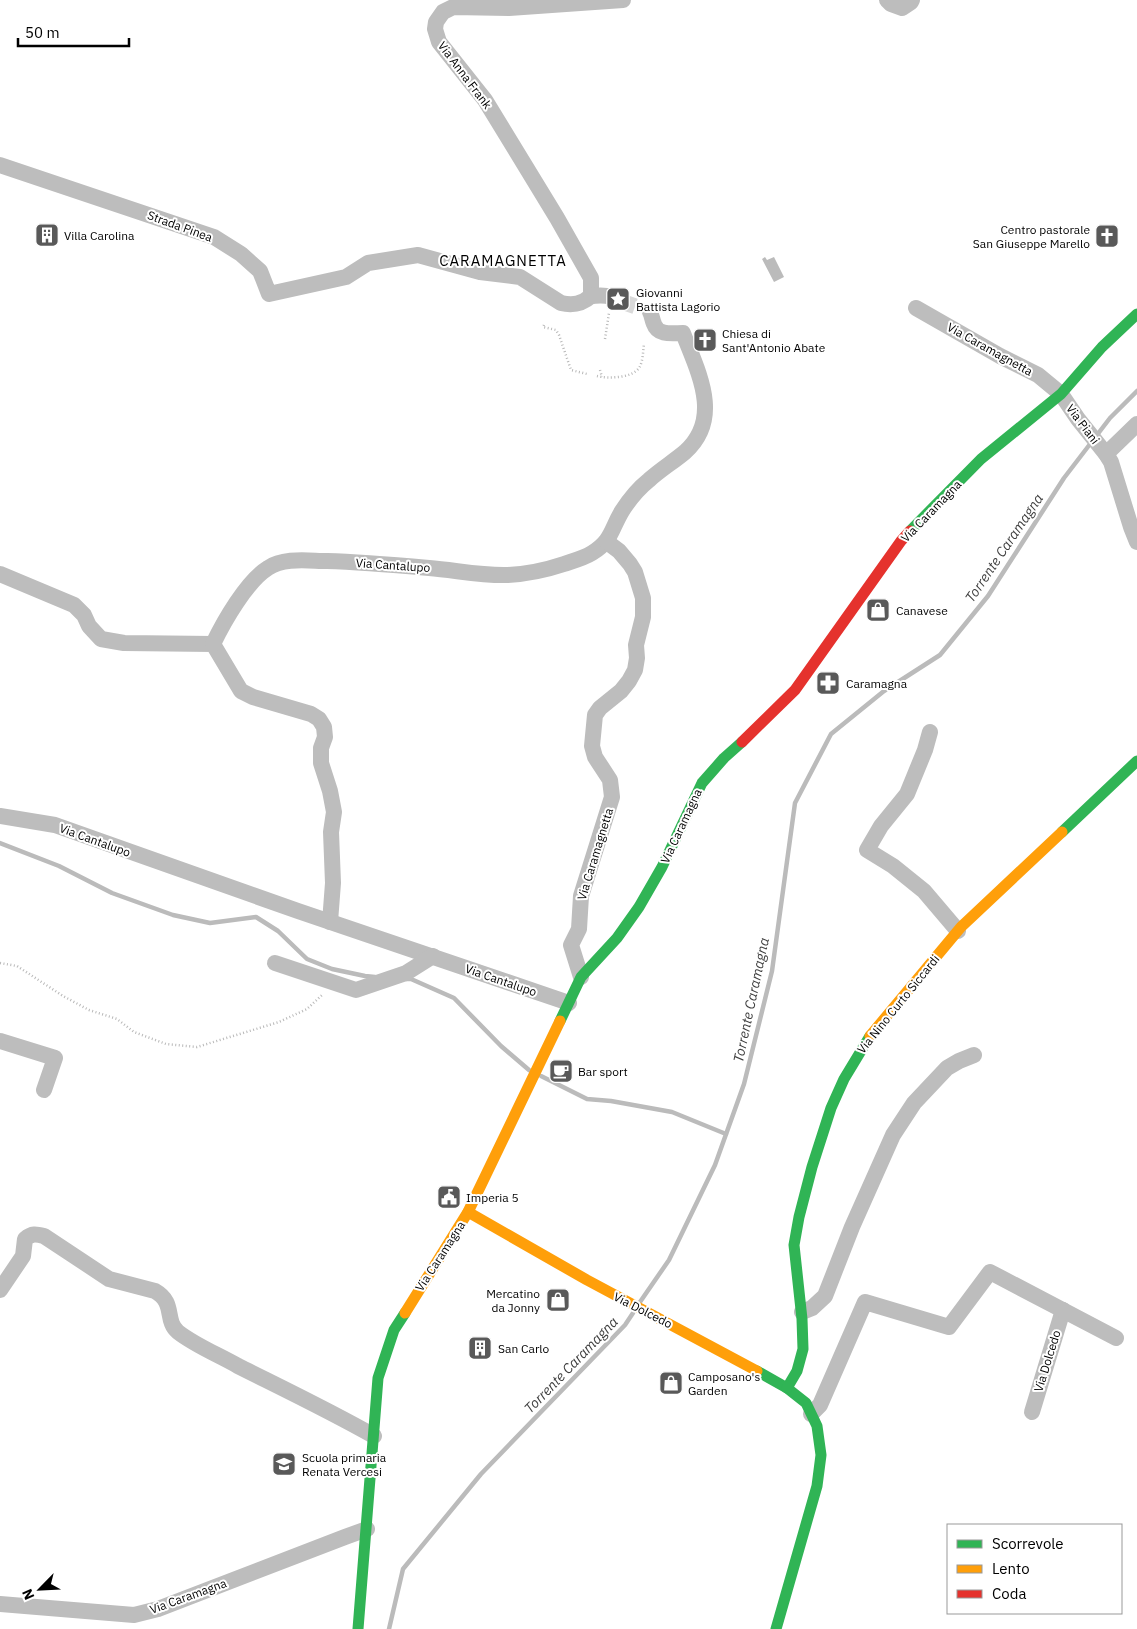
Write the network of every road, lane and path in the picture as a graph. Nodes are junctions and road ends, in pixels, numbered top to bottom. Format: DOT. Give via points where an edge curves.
graph roads {
  1 [pos="623,0"];
  2 [pos="887,0"];
  3 [pos="912,0"];
  4 [pos="0,165"];
  5 [pos="591,296"];
  6 [pos="616,299"];
  7 [pos="916,308"];
  8 [pos="644,310"];
  9 [pos="1137,314"];
  10 [pos="544,325"];
  11 [pos="605,339"];
  12 [pos="644,344"];
  13 [pos="600,370"];
  14 [pos="587,374"];
  15 [pos="597,376"];
  16 [pos="602,377"];
  17 [pos="1061,394"];
  18 [pos="1137,424"];
  19 [pos="1137,437"];
  20 [pos="1109,458"];
  21 [pos="606,542"];
  22 [pos="1137,542"];
  23 [pos="0,574"];
  24 [pos="213,644"];
  25 [pos="930,732"];
  26 [pos="1137,761"];
  27 [pos="0,816"];
  28 [pos="330,922"];
  29 [pos="958,931"];
  30 [pos="433,956"];
  31 [pos="0,963"];
  32 [pos="275,963"];
  33 [pos="581,977"];
  34 [pos="334,984"];
  35 [pos="569,1003"];
  36 [pos="0,1041"];
  37 [pos="974,1055"];
  38 [pos="44,1090"];
  39 [pos="468,1212"];
  40 [pos="0,1290"];
  41 [pos="1063,1310"];
  42 [pos="802,1312"];
  43 [pos="1116,1338"];
  44 [pos="787,1388"];
  45 [pos="1032,1412"];
  46 [pos="811,1414"];
  47 [pos="374,1436"];
  48 [pos="367,1530"];
  49 [pos="0,1604"];
  50 [pos="358,1629"];
  51 [pos="776,1629"];
  1 -- 5 [label="street, Via Anna Frank" via="509,8 453,7 439,17 435,29 438,42 485,100 557,218 591,278"];
  2 -- 3 [label="street" via="902,8"];
  4 -- 5 [label="street, Strada Pinea" via="214,237 260,271 269,294 346,278 368,263 418,255 480,272 520,278 568,305 581,303"];
  5 -- 6 [label="street" via="604,294"];
  6 -- 11 [label="path"];
  7 -- 17 [label="street, Via Caramagnetta" via="1038,375"];
  8 -- 21 [label="street" via="652,316 654,326 666,334 683,333 701,382 706,410 702,428 693,443 644,484 622,511"];
  9 -- 17 [label="street, Via Caramagna" via="1102,347"];
  10 -- 14 [label="path" via="542,327 556,330 571,370"];
  12 -- 16 [label="path" via="636,371"];
  13 -- 16 [label="path"];
  15 -- 16 [label="path"];
  17 -- 20 [label="street, Via Piani"];
  17 -- 33 [label="street, Via Caramagna" via="981,459 902,541 795,690 702,782 662,867 639,907 617,938"];
  18 -- 20 [label="street, Via Piani"];
  19 -- 20 [label="street"];
  20 -- 22 [label="street, Via Piani"];
  21 -- 24 [label="street, Via Cantalupo" via="591,554 572,562 508,575 356,562 281,563 270,567 253,582 232,609"];
  21 -- 33 [label="street, Via Caramagnetta" via="619,551 635,572 643,598 643,617 634,670 625,686 595,715 593,752 610,780 612,798 581,896 579,929 570,945"];
  23 -- 24 [label="street" via="74,605 100,639 124,643"];
  24 -- 28 [label="street" via="241,691 311,714 324,727 321,763 334,812"];
  25 -- 29 [label="street" via="907,794 881,826 867,850 924,891"];
  26 -- 29 [label="street, Via Nino Curto Siccardi"];
  27 -- 28 [label="street, Via Cantalupo" via="55,825"];
  28 -- 30 [label="street, Via Cantalupo"];
  29 -- 42 [label="street, Via Nino Curto Siccardi" via="870,1036 844,1078 831,1108 812,1167 794,1246"];
  30 -- 34 [label="street" via="406,973 356,990"];
  30 -- 35 [label="street, Via Cantalupo"];
  31 -- 34 [label="path" via="16,966 63,996 89,1010 117,1019 134,1032 166,1044 197,1047 279,1022 307,1009"];
  32 -- 34 [label="street"];
  33 -- 35 [label="street, Via Caramagna"];
  35 -- 39 [label="street, Via Caramagna"];
  36 -- 38 [label="street" via="55,1058"];
  37 -- 42 [label="street" via="947,1068 901,1121 852,1227 825,1296"];
  39 -- 44 [label="street, Via Dolcedo"];
  39 -- 47 [label="street, Via Caramagna" via="394,1330 378,1378"];
  40 -- 47 [label="street" via="23,1256 25,1239 35,1234 44,1236 109,1278 160,1294 167,1303 177,1331"];
  41 -- 43 [label="street"];
  41 -- 45 [label="street, Via Dolcedo"];
  41 -- 46 [label="street" via="990,1272 949,1327 865,1302 820,1405"];
  42 -- 44 [label="street, Via Nino Curto Siccardi" via="803,1349 797,1371"];
  44 -- 46 [label="street, Via Dolcedo" via="806,1403"];
  46 -- 51 [label="street, Via Dolcedo" via="817,1426 821,1455 817,1486"];
  47 -- 48 [label="street, Via Caramagna"];
  48 -- 49 [label="street, Via Caramagna" via="134,1615"];
  48 -- 50 [label="street, Via Caramagna"];
}
